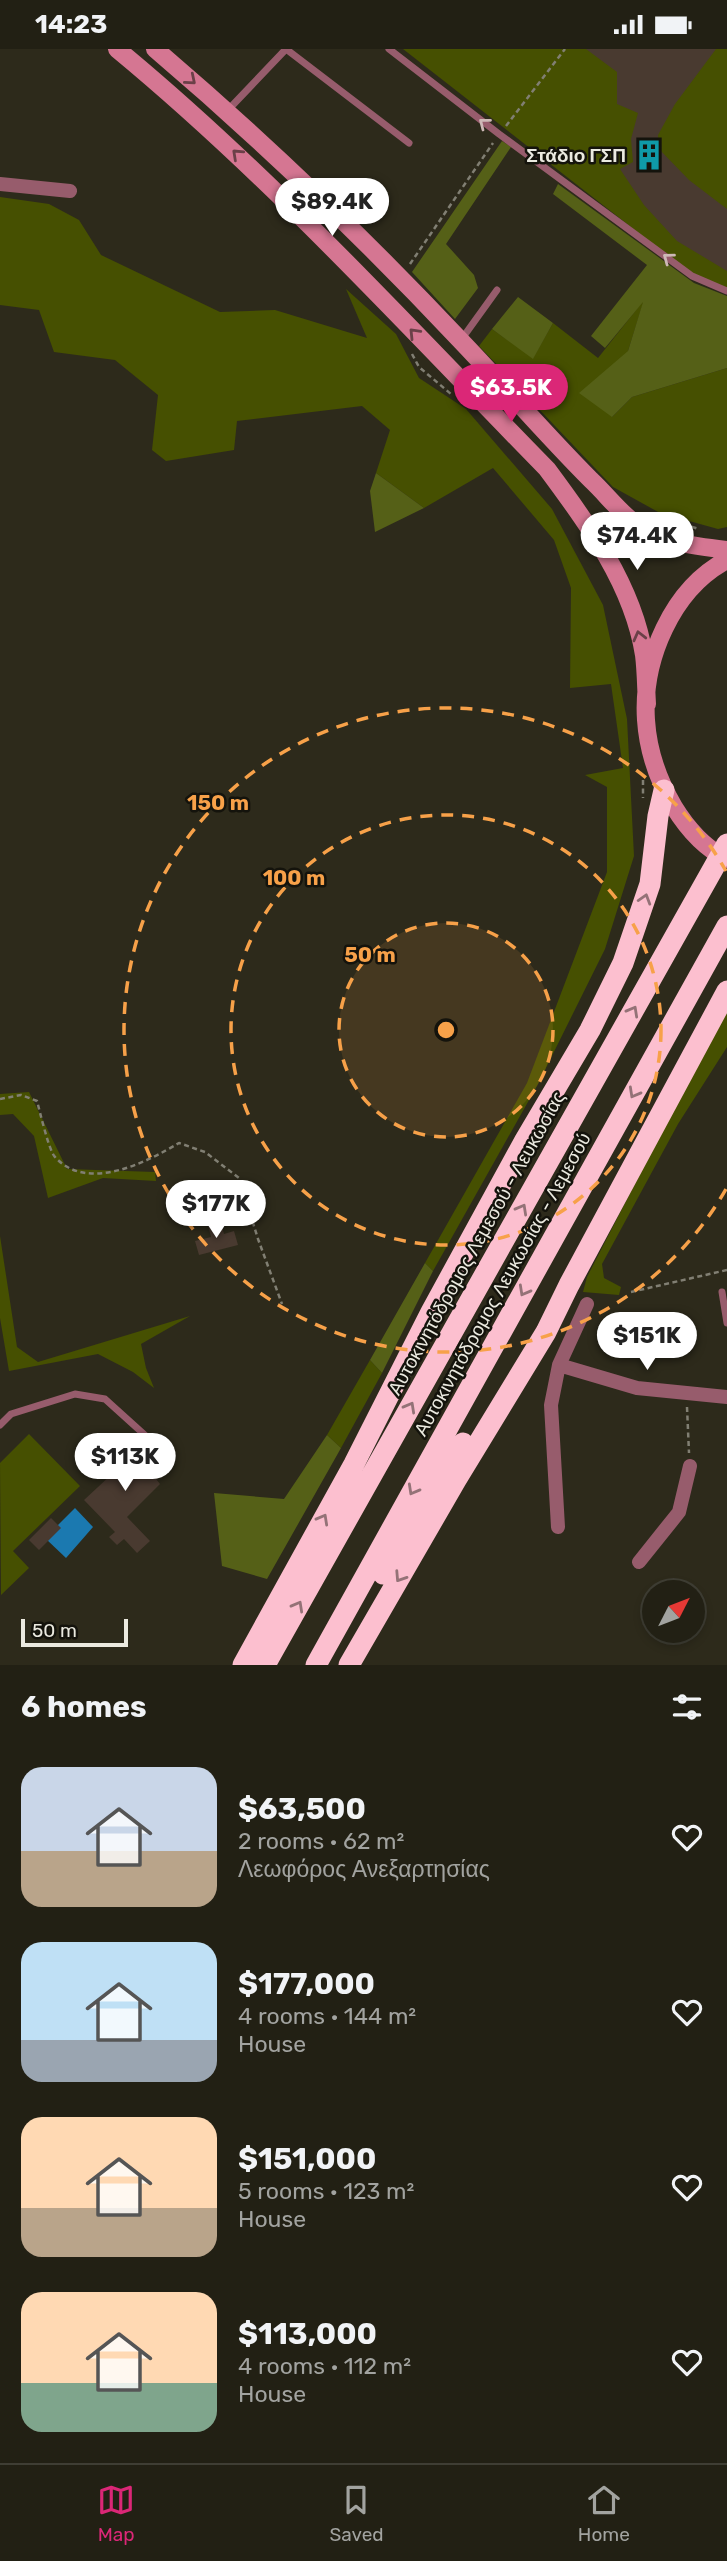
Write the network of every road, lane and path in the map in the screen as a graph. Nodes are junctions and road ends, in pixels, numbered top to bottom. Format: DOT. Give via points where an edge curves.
graph roads {
  1 [pos="117,49"];
  2 [pos="155,49"];
  3 [pos="286,49"];
  4 [pos="389,49"];
  5 [pos="565,49"];
  6 [pos="227,110"];
  7 [pos="499,134"];
  8 [pos="409,143"];
  9 [pos="0,184"];
  10 [pos="70,191"];
  11 [pos="395,274"];
  12 [pos="497,290"];
  13 [pos="727,291"];
  14 [pos="461,340"];
  15 [pos="407,344"];
  16 [pos="458,400"];
  17 [pos="727,550"];
  18 [pos="727,560"];
  19 [pos="647,704"];
  20 [pos="643,775"];
  21 [pos="664,790"];
  22 [pos="643,809"];
  23 [pos="727,844"];
  24 [pos="727,859"];
  25 [pos="727,926"];
  26 [pos="727,991"];
  27 [pos="0,1099"];
  28 [pos="727,1271"];
  29 [pos="569,1285"];
  30 [pos="631,1292"];
  31 [pos="722,1292"];
  32 [pos="282,1304"];
  33 [pos="587,1304"];
  34 [pos="727,1323"];
  35 [pos="559,1365"];
  36 [pos="686,1393"];
  37 [pos="727,1397"];
  38 [pos="0,1425"];
  39 [pos="157,1445"];
  40 [pos="690,1466"];
  41 [pos="558,1527"];
  42 [pos="639,1563"];
  43 [pos="366,1604"];
  44 [pos="243,1665"];
  45 [pos="265,1665"];
  46 [pos="318,1665"];
  47 [pos="333,1665"];
  48 [pos="349,1665"];
  19 -- 1 [label="main road, one-way" via="643,654 620,582 584,519 547,469 261,176"];
  2 -- 6 [label="main road, one-way"];
  3 -- 6 [label="lane"];
  3 -- 8 [label="lane"];
  7 -- 4 [label="lane, one-way"];
  5 -- 7 [label="path"];
  6 -- 11 [label="main road"];
  7 -- 11 [label="path" via="402,275"];
  13 -- 7 [label="lane, one-way" via="692,276"];
  9 -- 10 [label="street"];
  11 -- 14 [label="main road"];
  12 -- 14 [label="lane"];
  14 -- 17 [label="main road" via="632,520 657,537"];
  15 -- 16 [label="path" via="419,367"];
  18 -- 19 [label="main road" via="707,572 676,607 658,643"];
  19 -- 21 [label="main road" via="653,761"];
  20 -- 22 [label="path"];
  21 -- 24 [label="main road" via="691,831"];
  44 -- 21 [label="highway, one-way" via="623,963 650,884"];
  45 -- 23 [label="highway, Αυτοκινητόδρομος Λεμεσού - Λευκωσίας, one-way"];
  25 -- 46 [label="highway, Αυτοκινητόδρομος Λευκωσίας - Λεμεσού, one-way"];
  26 -- 29 [label="highway"];
  27 -- 32 [label="path" via="21,1095 37,1101 53,1157 88,1173 130,1168 179,1143 205,1152 239,1178"];
  28 -- 30 [label="path"];
  29 -- 43 [label="highway" via="444,1471"];
  29 -- 48 [label="highway, one-way" via="546,1332"];
  31 -- 34 [label="lane"];
  33 -- 35 [label="street"];
  35 -- 36 [label="street" via="637,1388"];
  35 -- 41 [label="street" via="551,1405"];
  36 -- 37 [label="street"];
  36 -- 40 [label="path"];
  38 -- 39 [label="lane" via="11,1414 75,1394 105,1399"];
  40 -- 42 [label="street" via="679,1512"];
  43 -- 46 [label="highway"];
  43 -- 47 [label="highway"];
}
